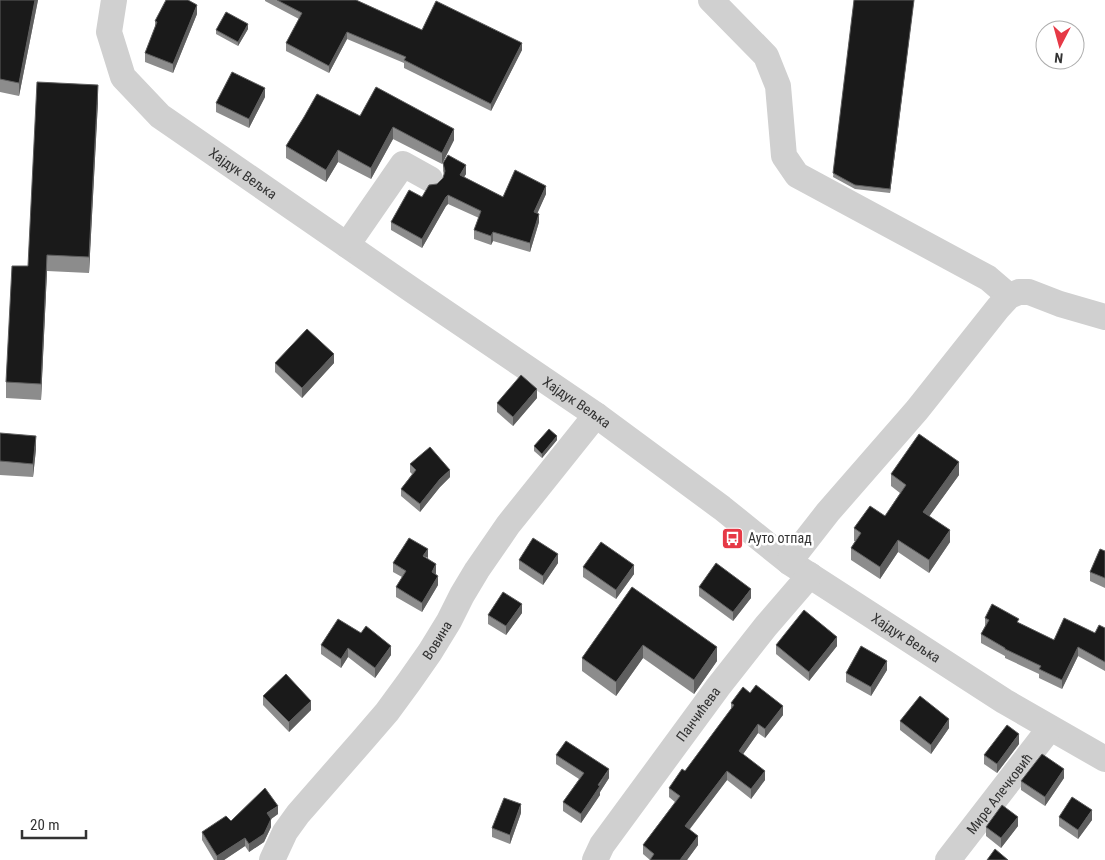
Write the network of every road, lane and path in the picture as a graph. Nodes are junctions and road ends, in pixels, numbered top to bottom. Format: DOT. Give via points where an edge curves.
graph roads {
  1 [pos="114,0"];
  2 [pos="711,0"];
  3 [pos="430,179"];
  4 [pos="347,245"];
  5 [pos="1010,296"];
  6 [pos="1105,317"];
  7 [pos="596,415"];
  8 [pos="799,568"];
  9 [pos="1050,728"];
  10 [pos="1105,759"];
  11 [pos="272,860"];
  12 [pos="595,860"];
  13 [pos="948,860"];
  1 -- 4 [label="street, Хајдук Вељка" via="109,32 124,77 160,116"];
  2 -- 5 [label="street" via="766,56 778,86 784,156 797,175 988,278"];
  3 -- 4 [label="street" via="403,164"];
  4 -- 7 [label="street, Хајдук Вељка"];
  5 -- 6 [label="street" via="1029,292"];
  5 -- 8 [label="street, Панчићева" via="828,512"];
  7 -- 8 [label="street, Хајдук Вељка"];
  7 -- 11 [label="street, Вовина" via="502,532 450,621 409,682 298,814"];
  8 -- 9 [label="street, Хајдук Вељка"];
  8 -- 12 [label="street, Панчићева" via="766,626 602,845"];
  9 -- 10 [label="street, Хајдук Вељка"];
  9 -- 13 [label="street, Мире Алечковић"];
}
